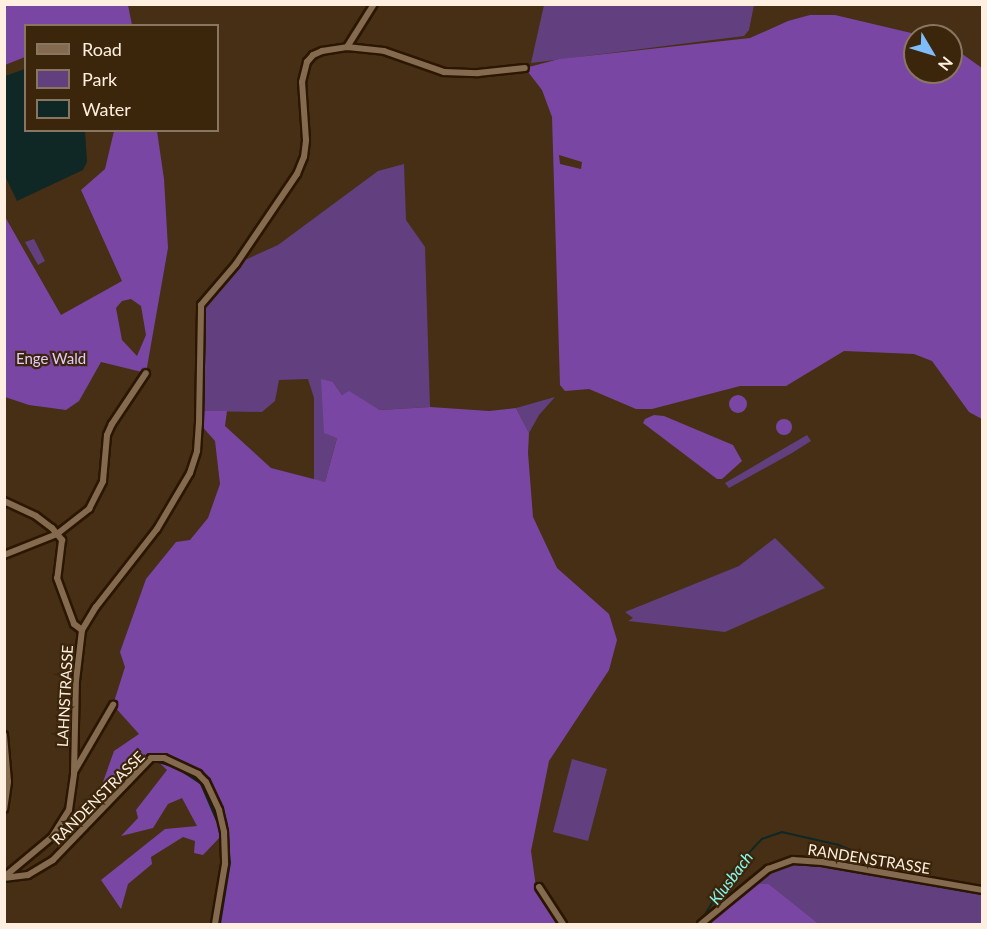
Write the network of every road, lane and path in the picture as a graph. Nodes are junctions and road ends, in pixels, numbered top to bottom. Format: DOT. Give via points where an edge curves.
graph roads {
  1 [pos="374,4"];
  2 [pos="347,47"];
  3 [pos="525,68"];
  4 [pos="146,373"];
  5 [pos="4,501"];
  6 [pos="57,534"];
  7 [pos="4,555"];
  8 [pos="82,630"];
  9 [pos="113,705"];
  10 [pos="4,735"];
  11 [pos="74,773"];
  12 [pos="4,809"];
  13 [pos="4,878"];
  14 [pos="539,886"];
  15 [pos="982,890"];
  16 [pos="215,924"];
  17 [pos="563,924"];
  18 [pos="701,924"];
  1 -- 2 [label="street"];
  2 -- 3 [label="street" via="399,55 444,72"];
  2 -- 8 [label="street, LAHNSTRASSE" via="322,51 307,62 302,82 306,140 297,174 236,264 201,305 197,451 177,498"];
  4 -- 6 [label="street" via="107,435 99,490 84,514"];
  5 -- 6 [label="street" via="36,516"];
  6 -- 7 [label="street"];
  6 -- 8 [label="street" via="63,547 57,578 74,624"];
  8 -- 11 [label="street, LAHNSTRASSE"];
  9 -- 11 [label="street"];
  10 -- 12 [label="street" via="8,782"];
  11 -- 13 [label="street, LAHNSTRASSE" via="69,810 59,829"];
  13 -- 16 [label="street, RANDENSTRASSE" via="28,875 53,860 151,758 164,758 198,774 219,810 225,864"];
  14 -- 17 [label="street"];
  15 -- 18 [label="street, RANDENSTRASSE" via="822,861 793,860 768,869"];
}
